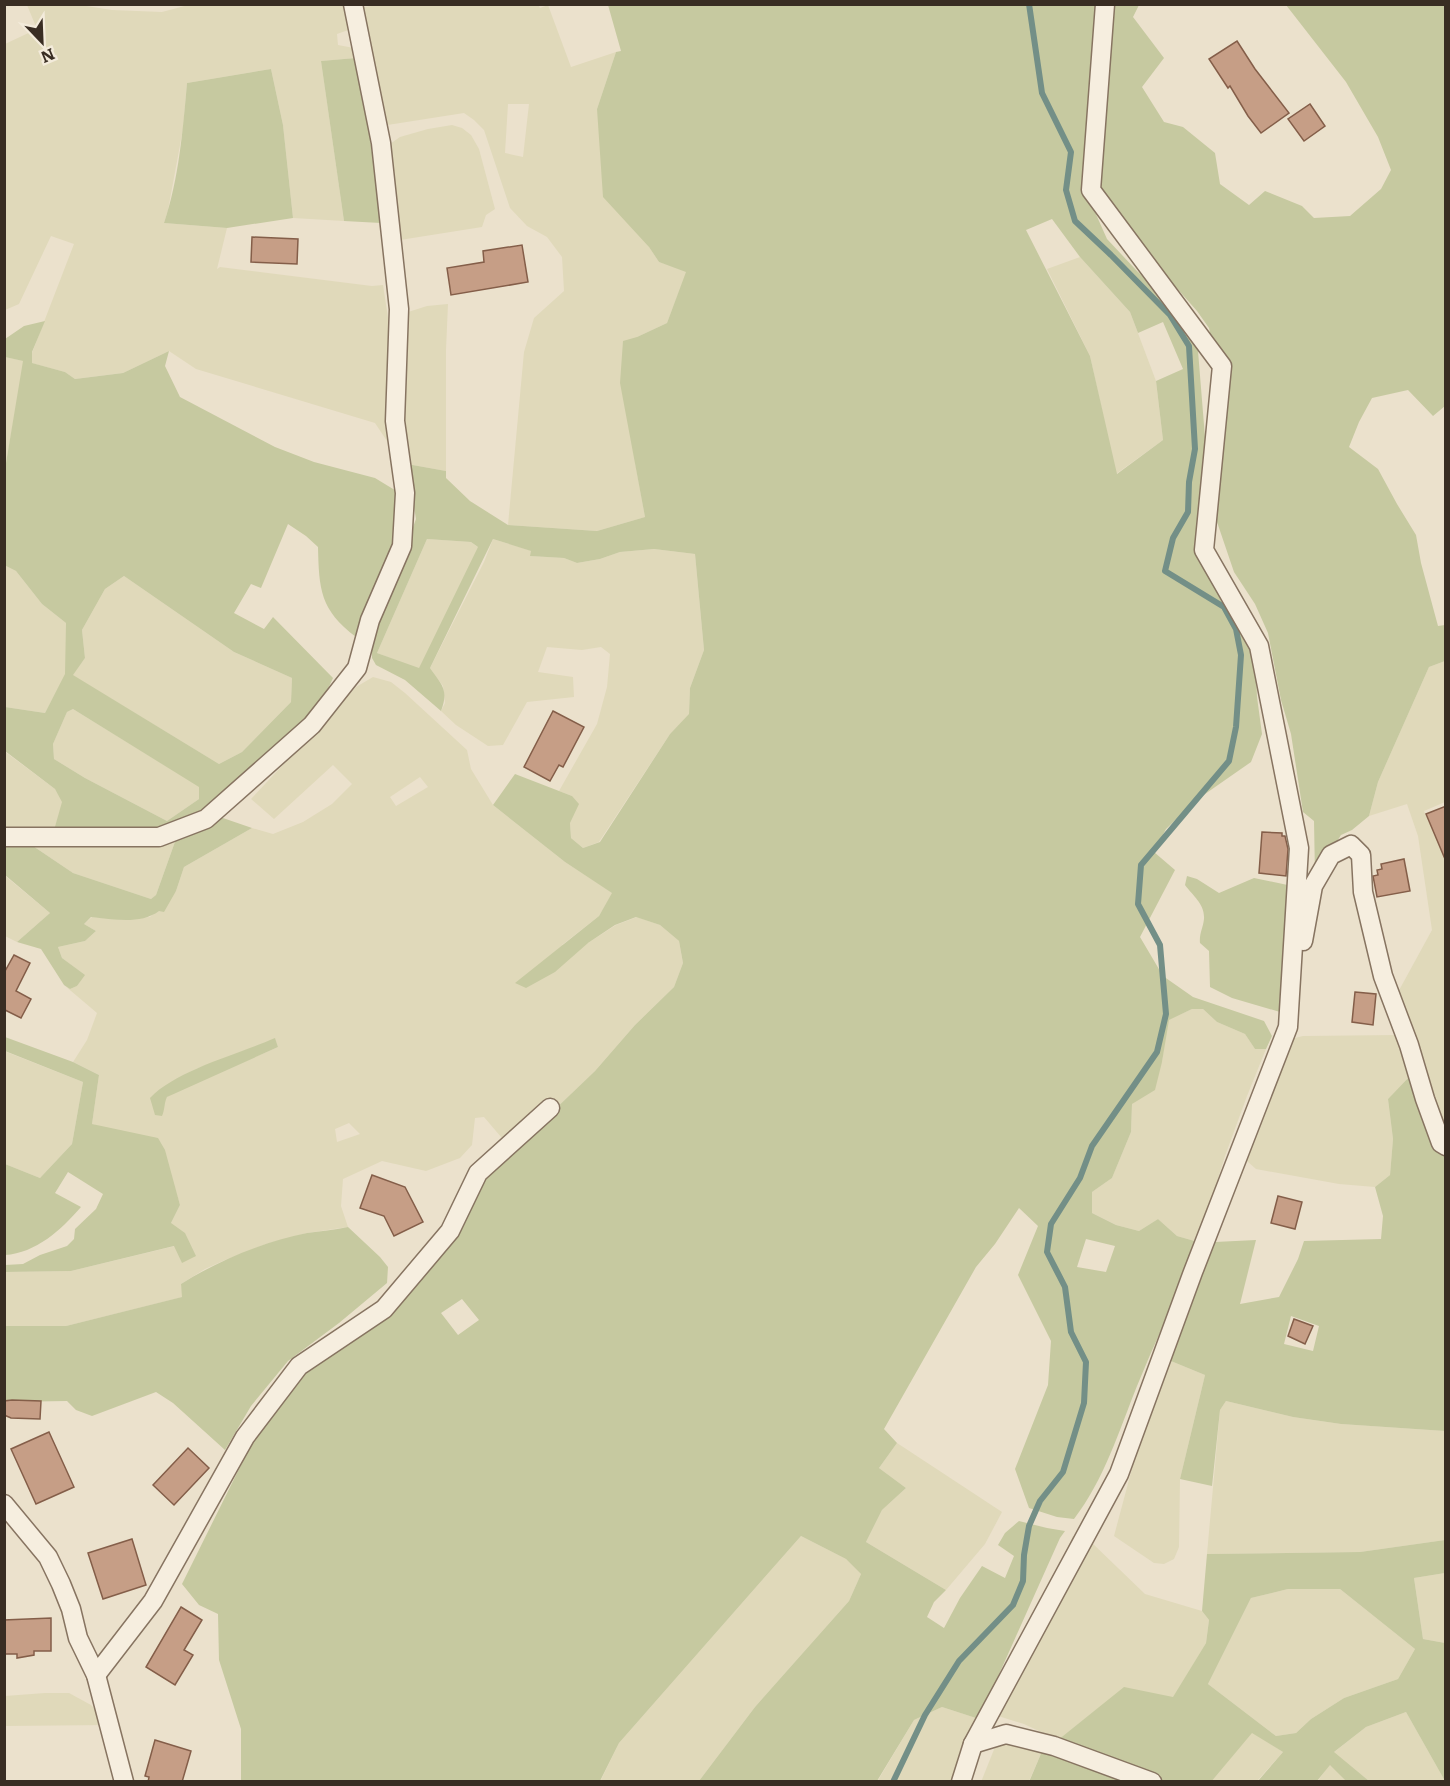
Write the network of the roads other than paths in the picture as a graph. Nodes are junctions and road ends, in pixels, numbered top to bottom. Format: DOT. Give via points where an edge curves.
graph roads {
  1 [pos="352,4"];
  2 [pos="1105,4"];
  3 [pos="4,837"];
  4 [pos="1288,1027"];
  5 [pos="550,1108"];
  6 [pos="1446,1146"];
  7 [pos="4,1504"];
  8 [pos="96,1675"];
  9 [pos="973,1744"];
  10 [pos="124,1782"];
  11 [pos="961,1782"];
  12 [pos="1152,1782"];
  1 -- 3 [label="street" via="381,143 399,309 395,421 405,493 402,546 370,620 357,668 312,725 206,819 159,837"];
  2 -- 4 [label="street" via="1091,190 1222,366 1204,550 1259,646 1299,848"];
  4 -- 6 [label="street" via="1297,994 1313,886 1331,855 1351,845 1361,855 1364,892 1383,976 1441,1143"];
  4 -- 9 [label="street" via="1119,1474"];
  5 -- 8 [label="street" via="478,1173 450,1231 384,1309 299,1366 245,1437 153,1602"];
  7 -- 8 [label="street" via="48,1557"];
  8 -- 10 [label="street"];
  9 -- 11 [label="street"];
  9 -- 12 [label="street" via="1006,1734 1054,1746"];
}
